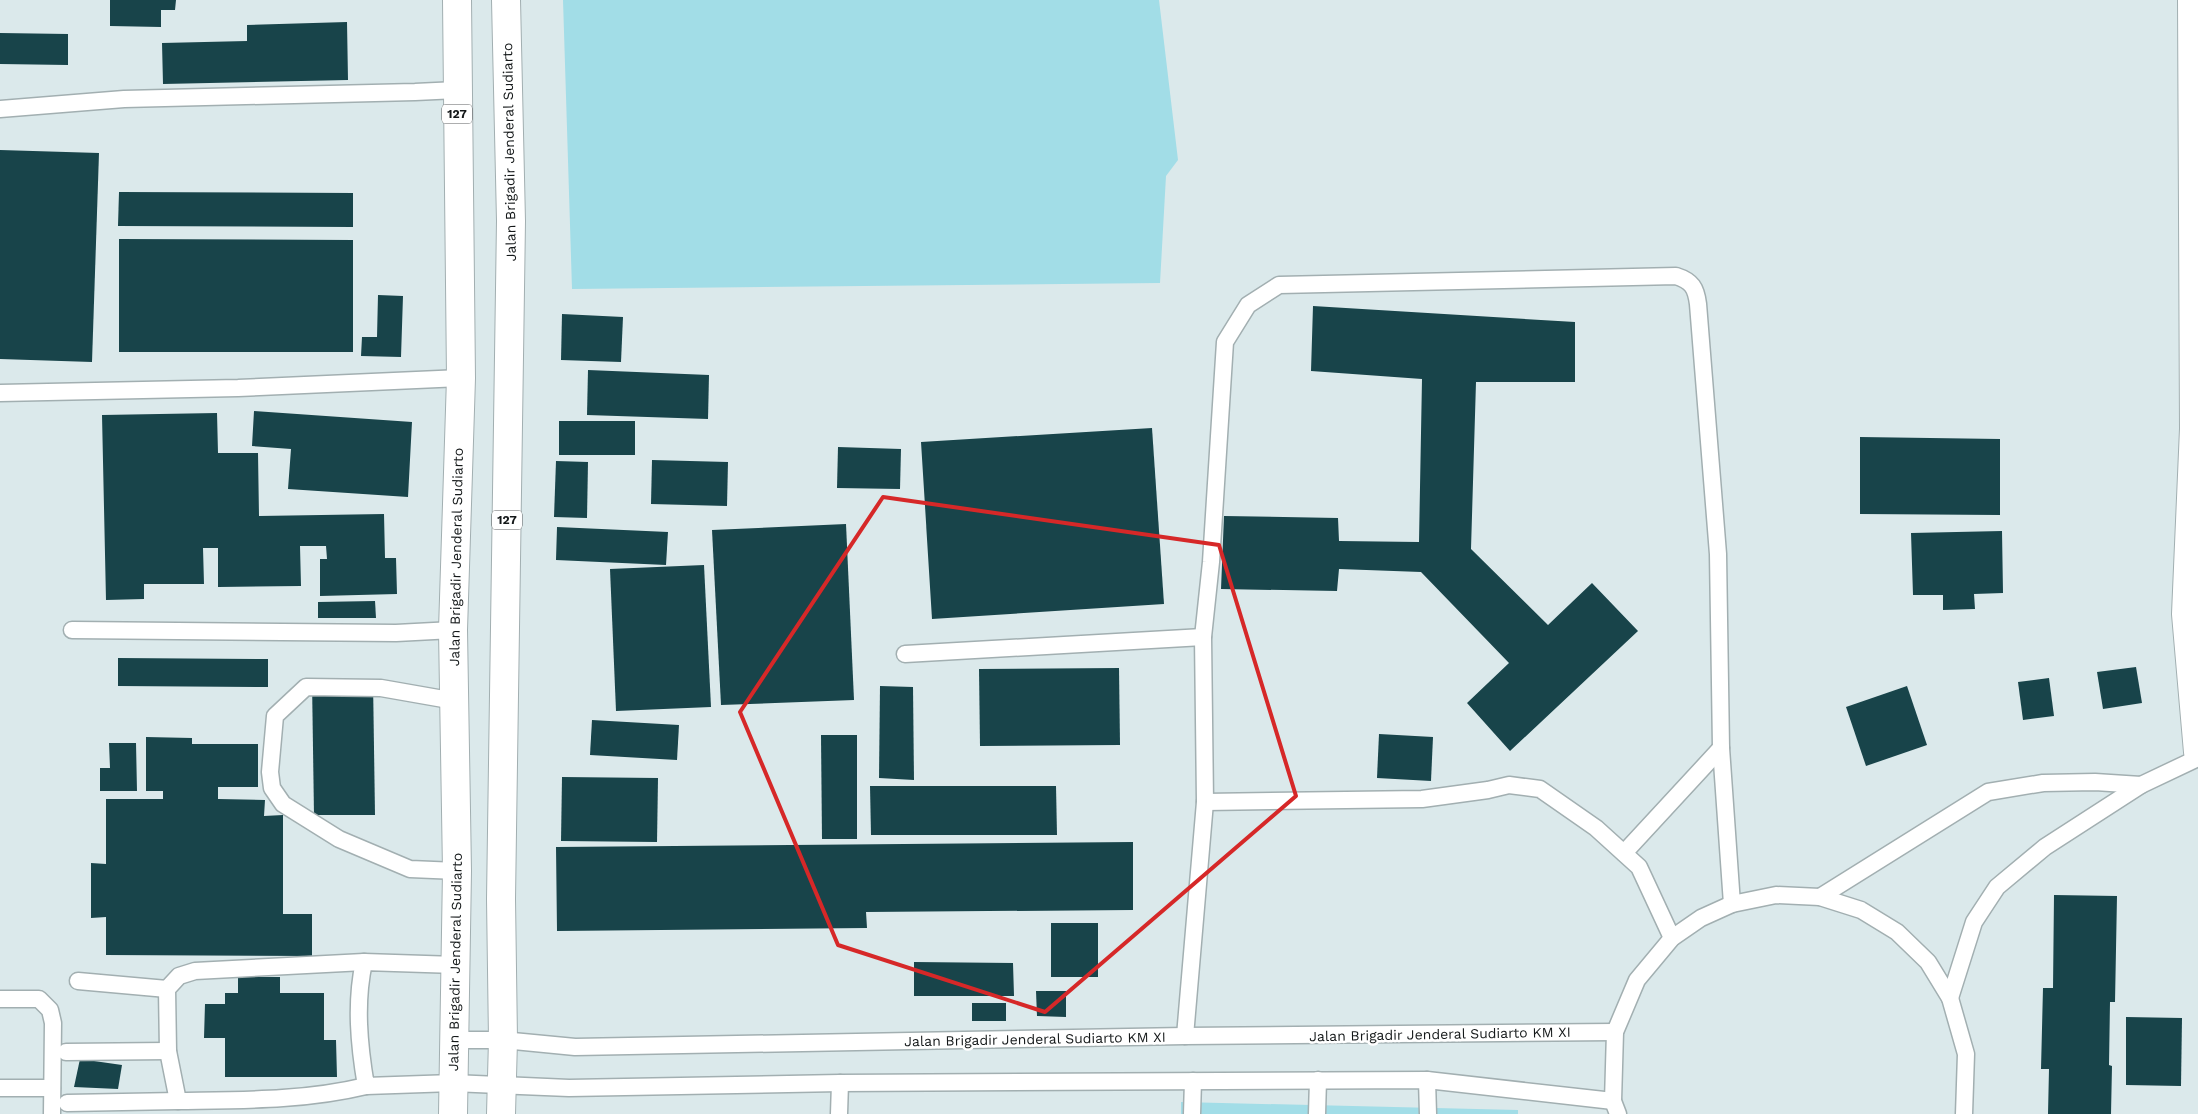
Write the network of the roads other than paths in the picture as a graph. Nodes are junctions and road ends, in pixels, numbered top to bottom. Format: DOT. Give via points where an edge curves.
graph roads {
  1 [pos="457,0"];
  2 [pos="506,0"];
  3 [pos="2192,0"];
  4 [pos="456,90"];
  5 [pos="0,109"];
  6 [pos="461,378"];
  7 [pos="0,393"];
  8 [pos="72,630"];
  9 [pos="453,630"];
  10 [pos="1204,637"];
  11 [pos="905,654"];
  12 [pos="455,700"];
  13 [pos="1721,748"];
  14 [pos="2198,752"];
  15 [pos="2198,758"];
  16 [pos="2141,785"];
  17 [pos="1205,802"];
  18 [pos="1624,853"];
  19 [pos="457,871"];
  20 [pos="1820,897"];
  21 [pos="1732,904"];
  22 [pos="1672,938"];
  23 [pos="364,962"];
  24 [pos="456,965"];
  25 [pos="78,981"];
  26 [pos="167,988"];
  27 [pos="1950,998"];
  28 [pos="0,999"];
  29 [pos="1615,1032"];
  30 [pos="1185,1036"];
  31 [pos="454,1040"];
  32 [pos="503,1040"];
  33 [pos="168,1051"];
  34 [pos="66,1052"];
  35 [pos="1318,1080"];
  36 [pos="1427,1080"];
  37 [pos="1193,1081"];
  38 [pos="454,1082"];
  39 [pos="840,1083"];
  40 [pos="502,1084"];
  41 [pos="366,1086"];
  42 [pos="0,1088"];
  43 [pos="52,1088"];
  44 [pos="178,1102"];
  45 [pos="67,1104"];
  46 [pos="1615,1107"];
  47 [pos="1963,1113"];
  48 [pos="52,1114"];
  49 [pos="453,1114"];
  50 [pos="501,1114"];
  51 [pos="839,1114"];
  52 [pos="1192,1114"];
  53 [pos="1317,1114"];
  54 [pos="1428,1114"];
  1 -- 4 [label="main road, Jalan Brigadir Jenderal Sudiarto / 127"];
  2 -- 32 [label="main road, Jalan Brigadir Jenderal Sudiarto / 127" via="511,221"];
  3 -- 14 [label="main road" via="2194,429 2186,614"];
  4 -- 5 [label="lane" via="124,99"];
  4 -- 6 [label="main road, Jalan Brigadir Jenderal Sudiarto / 127"];
  6 -- 7 [label="lane" via="238,388"];
  6 -- 9 [label="main road, Jalan Brigadir Jenderal Sudiarto / 127"];
  8 -- 9 [label="lane" via="396,633"];
  9 -- 12 [label="main road, Jalan Brigadir Jenderal Sudiarto / 127"];
  10 -- 11 [label="lane"];
  10 -- 13 [label="lane" via="1225,342 1248,305 1278,285 1676,276 1693,285 1698,304 1718,554"];
  10 -- 17 [label="lane"];
  12 -- 19 [label="main road, Jalan Brigadir Jenderal Sudiarto / 127"];
  12 -- 19 [label="lane" via="381,688 306,687 275,716 270,772 272,788 284,804 339,839 410,869"];
  13 -- 18 [label="lane"];
  13 -- 21 [label="lane"];
  15 -- 16 [label="lane"];
  16 -- 20 [label="lane" via="2043,783 1988,792"];
  16 -- 27 [label="lane" via="2045,847 1998,887 1974,922"];
  17 -- 18 [label="lane" via="1422,799 1509,785 1540,789 1596,828"];
  17 -- 30 [label="lane"];
  18 -- 22 [label="lane" via="1639,867"];
  19 -- 24 [label="main road, Jalan Brigadir Jenderal Sudiarto / 127"];
  20 -- 21 [label="lane" via="1776,895"];
  20 -- 27 [label="lane" via="1861,910 1897,932 1928,962"];
  21 -- 22 [label="lane" via="1700,918"];
  22 -- 29 [label="lane" via="1637,980"];
  23 -- 24 [label="lane"];
  23 -- 26 [label="lane" via="195,971 178,976"];
  23 -- 41 [label="lane" via="359,998 360,1045"];
  24 -- 31 [label="main road, Jalan Brigadir Jenderal Sudiarto / 127"];
  25 -- 26 [label="lane"];
  26 -- 33 [label="lane"];
  27 -- 47 [label="lane" via="1966,1054"];
  28 -- 43 [label="lane" via="38,999 50,1010 53,1023"];
  29 -- 30 [label="lane, Jalan Brigadir Jenderal Sudiarto KM XI"];
  29 -- 46 [label="lane"];
  30 -- 32 [label="lane, Jalan Brigadir Jenderal Sudiarto KM XI" via="575,1047"];
  31 -- 32 [label="lane, Jalan Brigadir Jenderal Sudiarto KM XI"];
  31 -- 38 [label="main road, Jalan Brigadir Jenderal Sudiarto / 127"];
  32 -- 40 [label="main road, Jalan Brigadir Jenderal Sudiarto / 127"];
  33 -- 34 [label="lane"];
  33 -- 44 [label="lane"];
  35 -- 36 [label="lane"];
  35 -- 37 [label="lane"];
  35 -- 53 [label="lane"];
  36 -- 46 [label="lane"];
  36 -- 54 [label="lane"];
  37 -- 39 [label="lane"];
  37 -- 52 [label="lane"];
  38 -- 40 [label="lane"];
  38 -- 41 [label="lane"];
  38 -- 49 [label="main road, Jalan Brigadir Jenderal Sudiarto / 127"];
  39 -- 40 [label="lane" via="569,1088"];
  39 -- 51 [label="lane"];
  40 -- 50 [label="main road, Jalan Brigadir Jenderal Sudiarto / 127"];
  41 -- 44 [label="lane" via="331,1095"];
  42 -- 43 [label="lane"];
  43 -- 48 [label="lane"];
  44 -- 45 [label="lane"];
}
